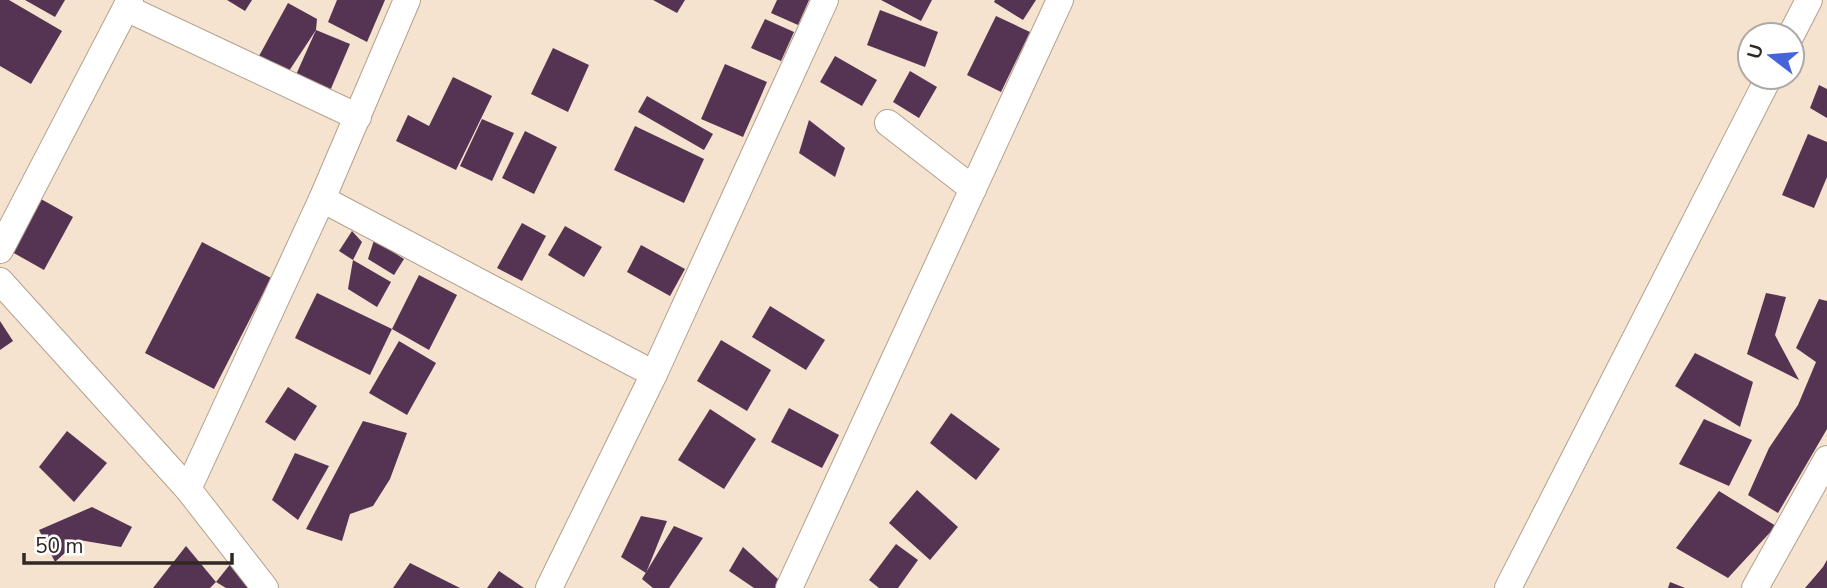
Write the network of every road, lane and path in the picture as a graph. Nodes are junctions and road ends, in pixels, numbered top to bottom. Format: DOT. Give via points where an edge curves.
graph roads {
  1 [pos="407,0"];
  2 [pos="825,0"];
  3 [pos="1060,0"];
  4 [pos="1809,0"];
  5 [pos="128,4"];
  6 [pos="1798,21"];
  7 [pos="1762,91"];
  8 [pos="358,117"];
  9 [pos="888,123"];
  10 [pos="973,189"];
  11 [pos="321,199"];
  12 [pos="0,250"];
  13 [pos="0,281"];
  14 [pos="653,374"];
  15 [pos="1827,459"];
  16 [pos="188,489"];
  17 [pos="265,588"];
  18 [pos="549,588"];
  19 [pos="789,588"];
  20 [pos="1508,588"];
  21 [pos="1755,588"];
  1 -- 8 [label="street"];
  2 -- 14 [label="street"];
  3 -- 10 [label="street"];
  4 -- 6 [label="street"];
  5 -- 8 [label="street"];
  5 -- 12 [label="street"];
  7 -- 20 [label="street"];
  8 -- 11 [label="street"];
  9 -- 10 [label="street"];
  10 -- 19 [label="street"];
  11 -- 14 [label="street"];
  11 -- 16 [label="street"];
  13 -- 16 [label="street"];
  14 -- 18 [label="street"];
  15 -- 21 [label="street"];
  16 -- 17 [label="street"];
}
